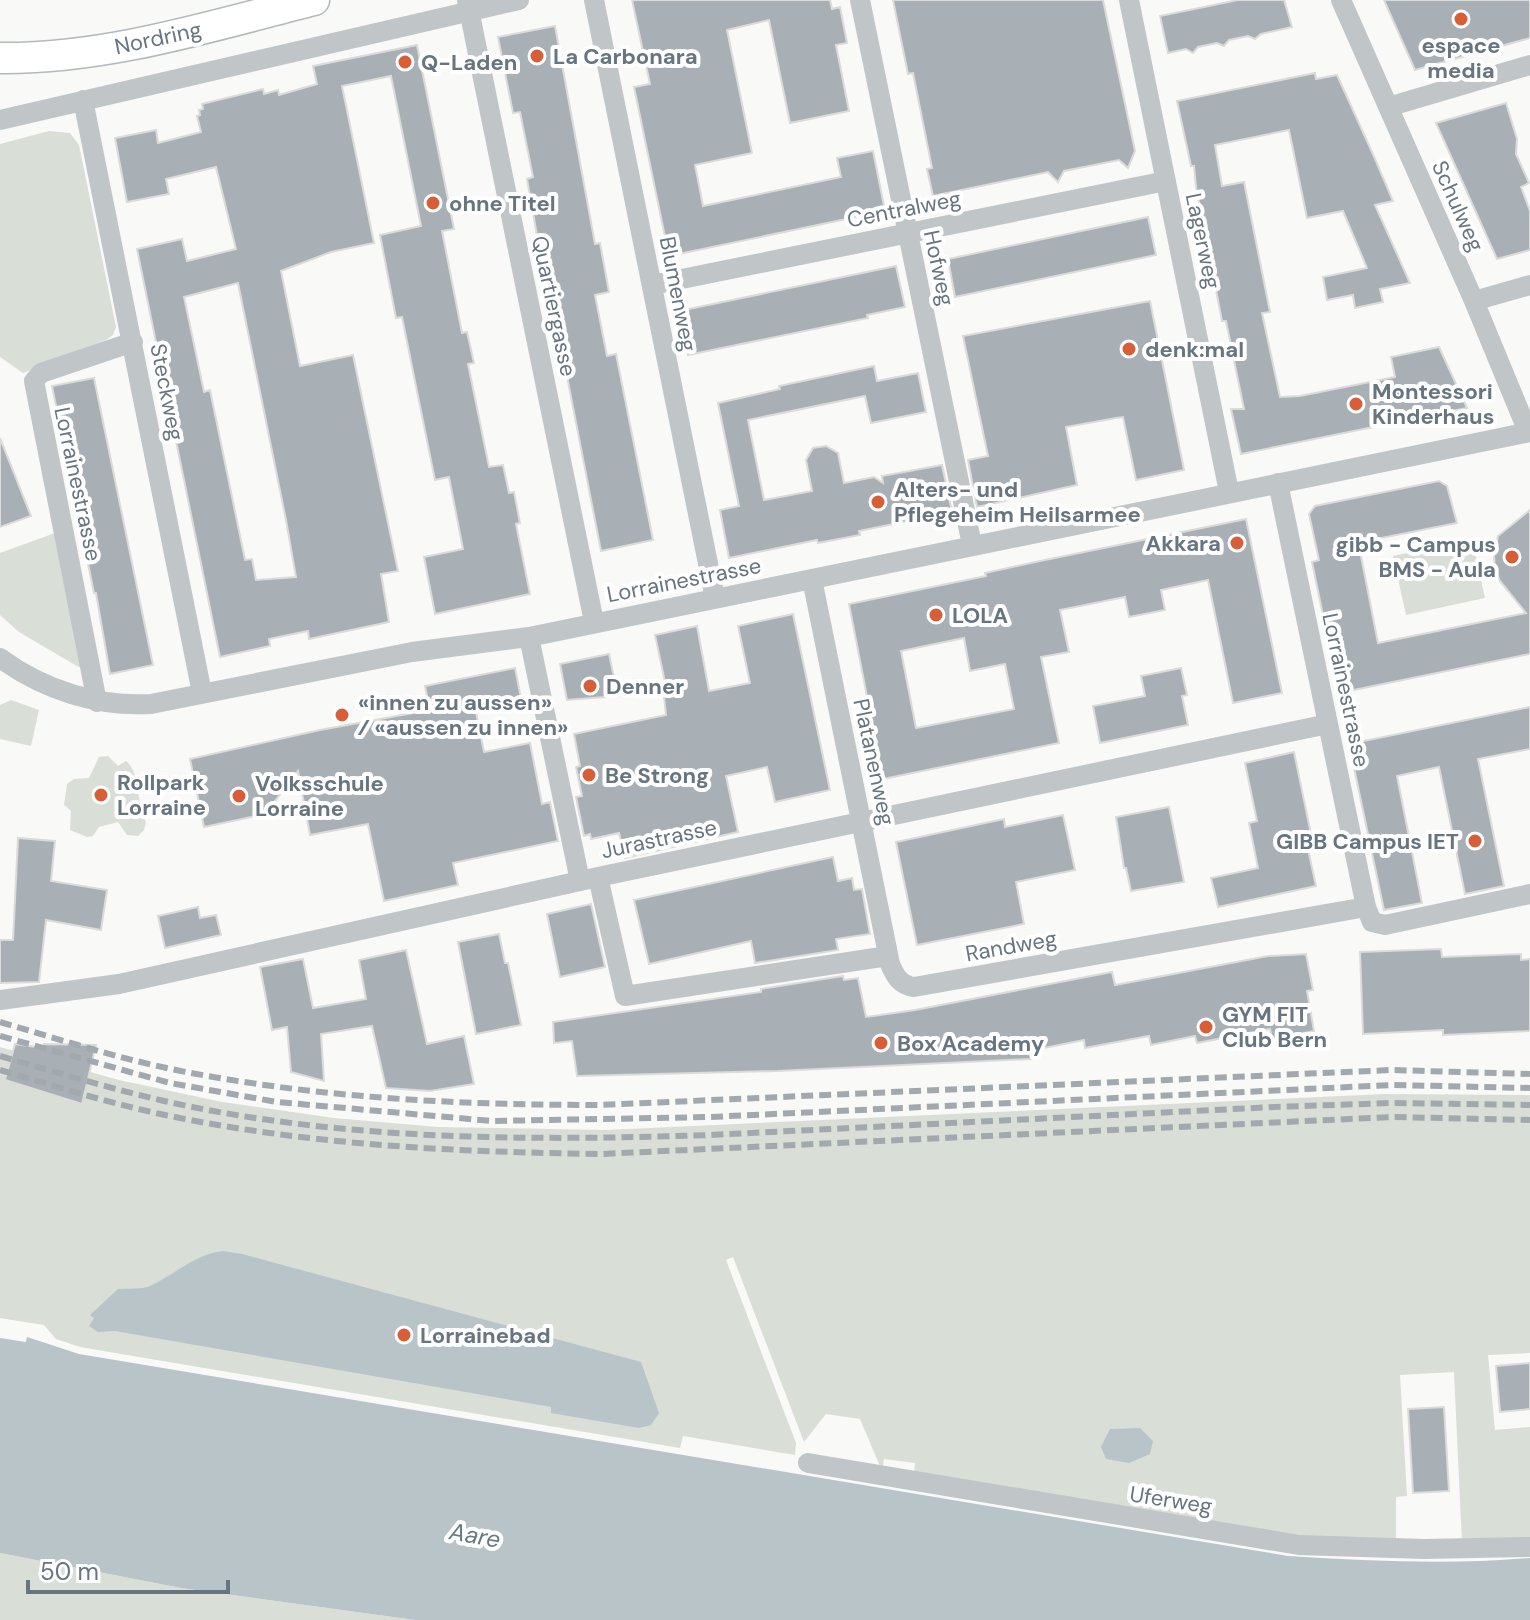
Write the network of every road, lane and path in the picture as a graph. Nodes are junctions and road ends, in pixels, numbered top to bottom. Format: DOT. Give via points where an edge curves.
graph roads {
  1 [pos="314,0"];
  2 [pos="519,0"];
  3 [pos="594,0"];
  4 [pos="860,0"];
  5 [pos="1129,0"];
  6 [pos="1341,0"];
  7 [pos="468,6"];
  8 [pos="0,58"];
  9 [pos="1530,65"];
  10 [pos="83,100"];
  11 [pos="1388,107"];
  12 [pos="0,120"];
  13 [pos="1166,181"];
  14 [pos="908,233"];
  15 [pos="652,285"];
  16 [pos="1530,285"];
  17 [pos="1474,301"];
  18 [pos="133,342"];
  19 [pos="1529,432"];
  20 [pos="1278,483"];
  21 [pos="1229,492"];
  22 [pos="972,545"];
  23 [pos="812,579"];
  24 [pos="715,598"];
  25 [pos="594,622"];
  26 [pos="529,637"];
  27 [pos="0,658"];
  28 [pos="202,693"];
  29 [pos="97,702"];
  30 [pos="1328,724"];
  31 [pos="862,821"];
  32 [pos="589,879"];
  33 [pos="1530,894"];
  34 [pos="1366,907"];
  35 [pos="888,956"];
  36 [pos="0,1000"];
  37 [pos="808,1463"];
  38 [pos="1530,1547"];
  1 -- 8 [label="main road, Nordring" via="90,52"];
  2 -- 7 [label="street"];
  3 -- 15 [label="street, Blumenweg"];
  4 -- 14 [label="street, Hofweg"];
  5 -- 13 [label="street, Lagerweg"];
  6 -- 11 [label="street, Schulweg"];
  7 -- 10 [label="street"];
  7 -- 25 [label="street, Quartiergasse"];
  9 -- 11 [label="street"];
  10 -- 12 [label="street"];
  10 -- 18 [label="street, Steckweg"];
  11 -- 17 [label="street, Schulweg"];
  13 -- 14 [label="street, Centralweg"];
  13 -- 21 [label="street, Lagerweg"];
  14 -- 15 [label="street, Centralweg"];
  14 -- 22 [label="street, Hofweg"];
  15 -- 24 [label="street, Blumenweg"];
  16 -- 17 [label="street"];
  17 -- 19 [label="street, Schulweg"];
  18 -- 28 [label="street, Steckweg"];
  18 -- 29 [label="street, Lorrainestrasse" via="41,373 34,381"];
  19 -- 20 [label="street, Lorrainestrasse"];
  20 -- 21 [label="street, Lorrainestrasse"];
  20 -- 30 [label="street, Lorrainestrasse"];
  21 -- 22 [label="street, Lorrainestrasse"];
  22 -- 23 [label="street, Lorrainestrasse"];
  23 -- 24 [label="street, Lorrainestrasse"];
  23 -- 31 [label="street, Platanenweg"];
  24 -- 25 [label="street, Lorrainestrasse"];
  25 -- 26 [label="street, Lorrainestrasse"];
  26 -- 28 [label="street, Lorrainestrasse" via="412,652"];
  26 -- 32 [label="street"];
  27 -- 29 [label="street, Lorrainestrasse" via="31,678"];
  28 -- 29 [label="street, Lorrainestrasse" via="151,704"];
  30 -- 31 [label="street, Jurastrasse"];
  30 -- 34 [label="street, Lorrainestrasse"];
  31 -- 32 [label="street, Jurastrasse"];
  31 -- 35 [label="street, Platanenweg"];
  32 -- 35 [label="street" via="625,996"];
  32 -- 36 [label="street, Jurastrasse" via="119,984"];
  33 -- 34 [label="street" via="1385,925 1369,920"];
  34 -- 35 [label="street, Randweg" via="914,987 900,981"];
  37 -- 38 [label="street, Uferweg" via="1299,1545"];
}
